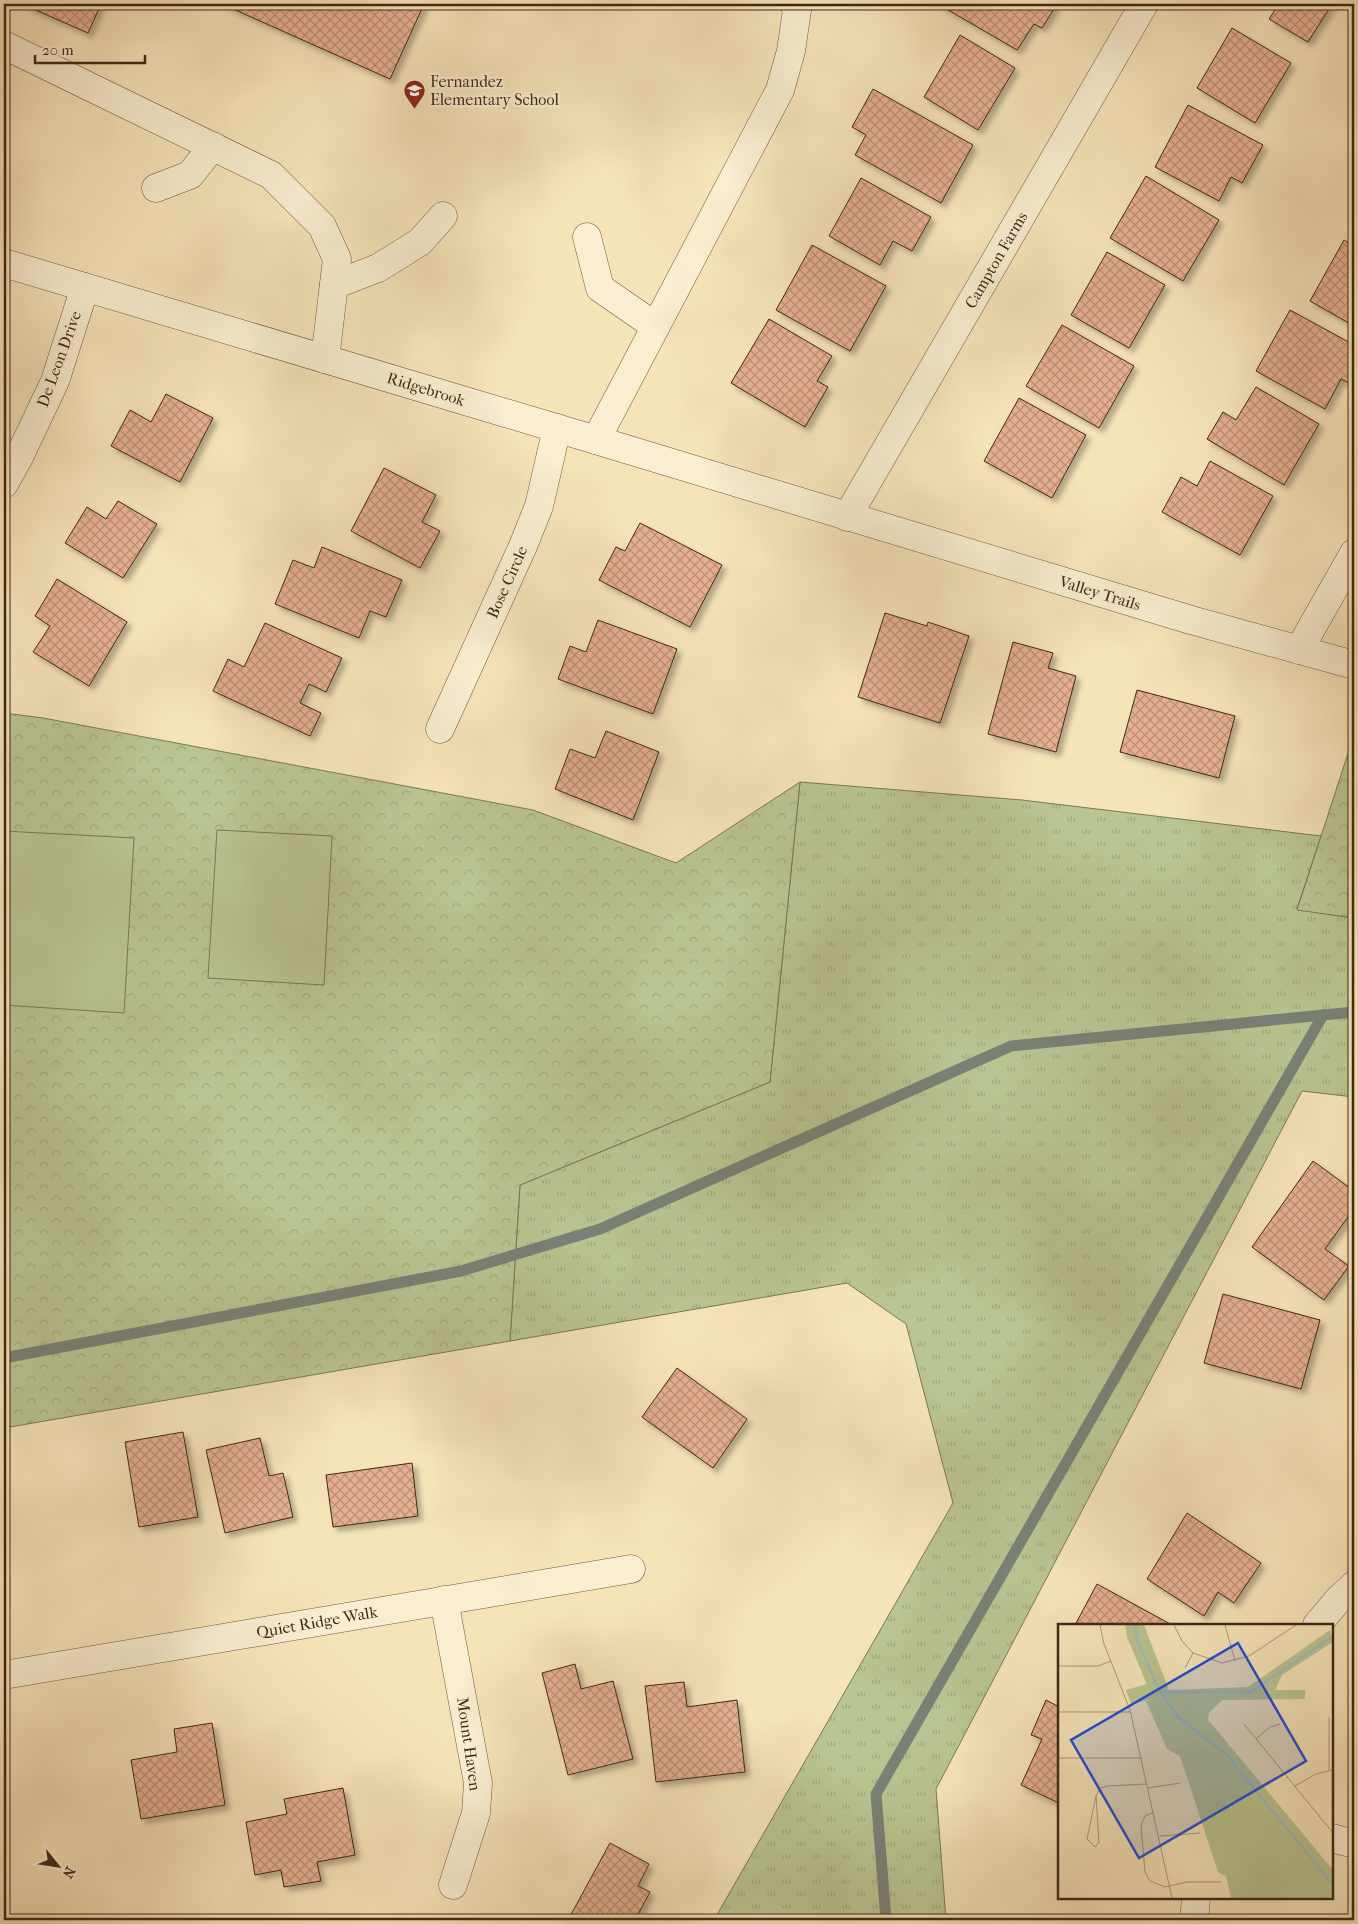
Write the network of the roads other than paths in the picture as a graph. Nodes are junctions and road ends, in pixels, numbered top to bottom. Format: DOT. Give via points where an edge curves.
graph roads {
  1 [pos="794,4"];
  2 [pos="1144,4"];
  3 [pos="4,45"];
  4 [pos="213,146"];
  5 [pos="156,188"];
  6 [pos="443,216"];
  7 [pos="587,237"];
  8 [pos="4,263"];
  9 [pos="334,285"];
  10 [pos="85,287"];
  11 [pos="655,326"];
  12 [pos="324,358"];
  13 [pos="557,428"];
  14 [pos="596,440"];
  15 [pos="4,484"];
  16 [pos="847,517"];
  17 [pos="1354,553"];
  18 [pos="1298,650"];
  19 [pos="1354,665"];
  20 [pos="440,729"];
  21 [pos="631,1569"];
  22 [pos="1354,1585"];
  23 [pos="444,1600"];
  24 [pos="1318,1624"];
  25 [pos="4,1675"];
  26 [pos="1333,1838"];
  27 [pos="1354,1844"];
  28 [pos="453,1885"];
  29 [pos="1196,1899"];
  30 [pos="1194,1920"];
  1 -- 11 [label="street" via="797,10 791,51 780,90"];
  2 -- 16 [label="street, Campton Farms"];
  3 -- 4 [label="street"];
  4 -- 5 [label="street" via="190,175"];
  4 -- 9 [label="street" via="270,175 322,226 337,260"];
  6 -- 9 [label="street" via="420,242 378,268"];
  7 -- 11 [label="street" via="600,288"];
  8 -- 10 [label="street, Ridgebrook"];
  9 -- 12 [label="street"];
  10 -- 12 [label="street, Ridgebrook"];
  10 -- 15 [label="street, De Leon Drive" via="55,381"];
  11 -- 14 [label="street"];
  12 -- 13 [label="street, Ridgebrook"];
  13 -- 14 [label="street, Ridgebrook"];
  13 -- 20 [label="street, Bose Circle" via="533,522"];
  14 -- 16 [label="street, Ridgebrook"];
  16 -- 18 [label="street, Valley Trails"];
  17 -- 18 [label="street"];
  18 -- 19 [label="street, Valley Trails"];
  21 -- 23 [label="street, Quiet Ridge Walk"];
  22 -- 24 [label="street"];
  23 -- 25 [label="street, Quiet Ridge Walk"];
  23 -- 28 [label="street, Mount Haven" via="478,1783 476,1813"];
  26 -- 27 [label="street"];
  29 -- 30 [label="street"];
}
